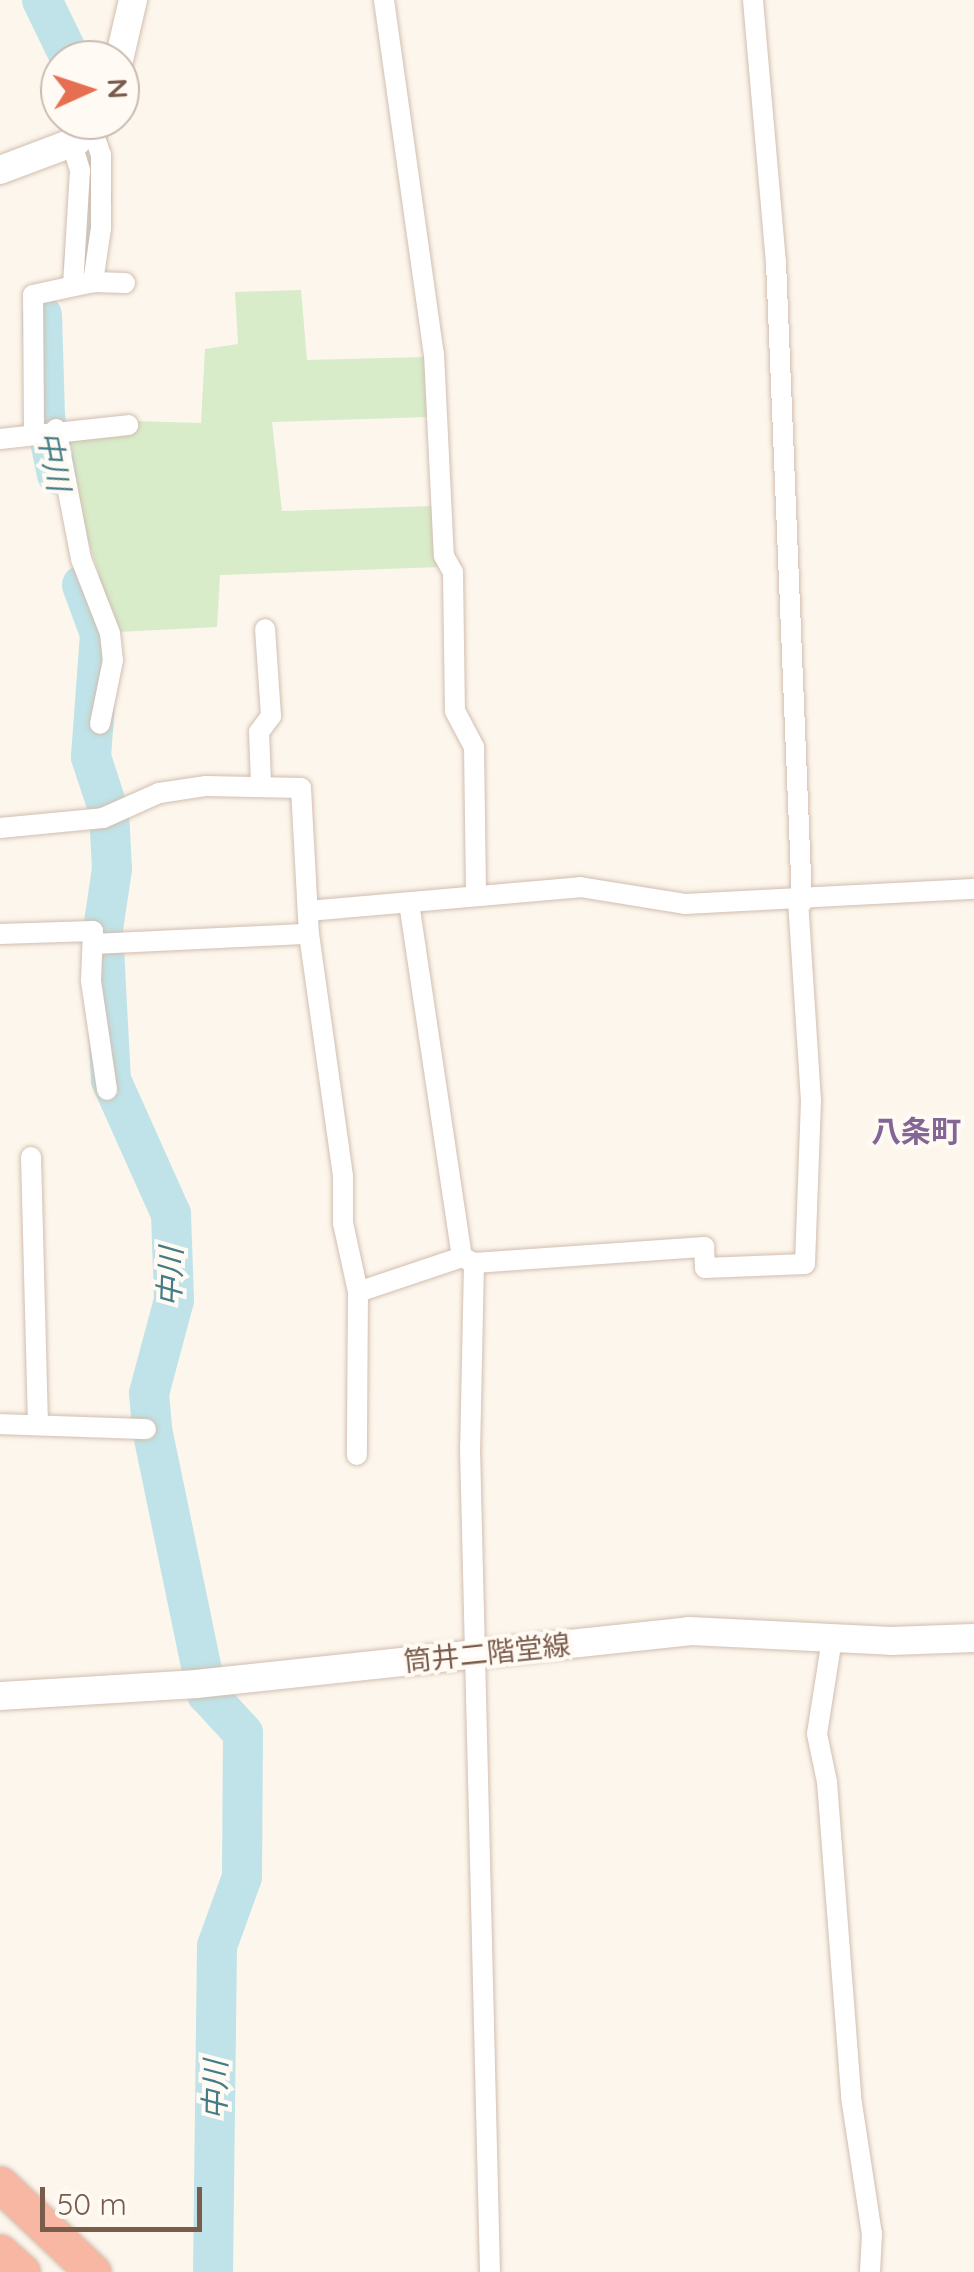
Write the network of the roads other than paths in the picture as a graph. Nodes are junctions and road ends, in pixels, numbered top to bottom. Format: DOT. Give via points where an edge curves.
graph roads {
  1 [pos="132,0"];
  2 [pos="384,0"];
  3 [pos="753,0"];
  4 [pos="123,40"];
  5 [pos="67,140"];
  6 [pos="84,140"];
  7 [pos="0,170"];
  8 [pos="125,283"];
  9 [pos="83,284"];
  10 [pos="128,424"];
  11 [pos="43,430"];
  12 [pos="0,440"];
  13 [pos="265,630"];
  14 [pos="100,724"];
  15 [pos="262,784"];
  16 [pos="0,828"];
  17 [pos="974,889"];
  18 [pos="476,893"];
  19 [pos="800,902"];
  20 [pos="409,903"];
  21 [pos="308,911"];
  22 [pos="0,934"];
  23 [pos="309,934"];
  24 [pos="102,943"];
  25 [pos="107,1090"];
  26 [pos="32,1157"];
  27 [pos="468,1260"];
  28 [pos="358,1292"];
  29 [pos="0,1424"];
  30 [pos="38,1425"];
  31 [pos="146,1429"];
  32 [pos="356,1455"];
  33 [pos="974,1638"];
  34 [pos="832,1639"];
  35 [pos="473,1654"];
  36 [pos="0,1696"];
  37 [pos="0,2184"];
  38 [pos="0,2252"];
  39 [pos="22,2272"];
  40 [pos="93,2272"];
  41 [pos="490,2272"];
  42 [pos="870,2272"];
  1 -- 4 [label="main road"];
  2 -- 18 [label="street" via="434,354 444,556 453,572 455,712 474,747"];
  3 -- 19 [label="street" via="776,262"];
  5 -- 7 [label="main road"];
  6 -- 9 [label="street"];
  8 -- 9 [label="street"];
  9 -- 11 [label="street" via="33,295"];
  10 -- 11 [label="street"];
  11 -- 12 [label="street"];
  11 -- 14 [label="street" via="110,633 113,660"];
  13 -- 15 [label="street" via="271,716 259,732"];
  15 -- 16 [label="street" via="159,793 110,815"];
  15 -- 21 [label="street" via="301,788"];
  17 -- 19 [label="street"];
  18 -- 19 [label="street" via="580,887 685,904"];
  18 -- 20 [label="street"];
  19 -- 27 [label="street" via="811,1101 805,1264 705,1268 704,1247"];
  20 -- 21 [label="street"];
  20 -- 27 [label="street"];
  21 -- 23 [label="street"];
  22 -- 24 [label="street" via="93,931"];
  23 -- 24 [label="street"];
  23 -- 28 [label="street" via="344,1176 343,1223"];
  24 -- 25 [label="street" via="91,980"];
  26 -- 30 [label="street"];
  27 -- 28 [label="street"];
  27 -- 35 [label="street"];
  28 -- 32 [label="street"];
  29 -- 30 [label="street"];
  30 -- 31 [label="street"];
  33 -- 34 [label="main road, 筒井二階堂線"];
  34 -- 35 [label="main road, 筒井二階堂線" via="688,1631"];
  34 -- 42 [label="street" via="817,1734 827,1782 851,2097 872,2234"];
  35 -- 36 [label="main road, 筒井二階堂線" via="204,1683"];
  35 -- 41 [label="street"];
  37 -- 40 [label="highway"];
  38 -- 39 [label="highway"];
}
